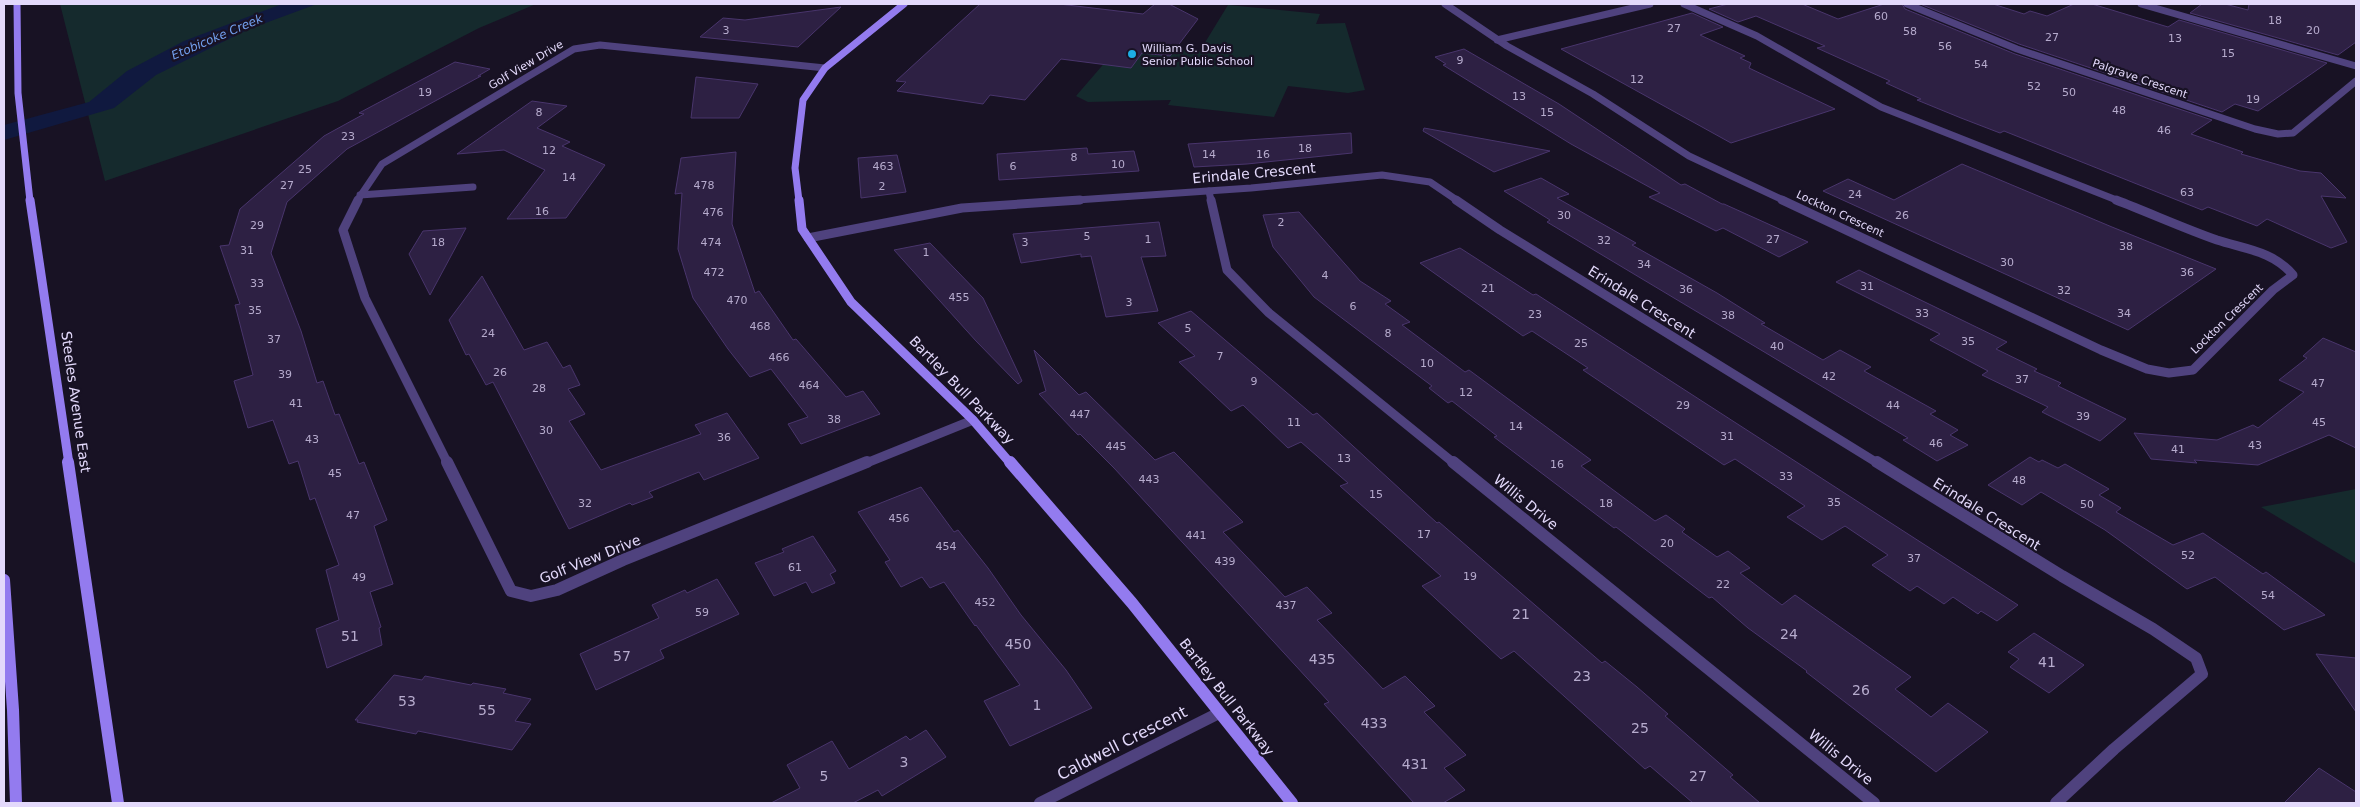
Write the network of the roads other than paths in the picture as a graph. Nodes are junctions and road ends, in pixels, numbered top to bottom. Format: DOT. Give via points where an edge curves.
graph roads {
  1 [pos="17,4"];
  2 [pos="904,4"];
  3 [pos="1445,4"];
  4 [pos="1650,4"];
  5 [pos="1684,4"];
  6 [pos="1907,4"];
  7 [pos="2141,4"];
  8 [pos="1496,40"];
  9 [pos="2356,66"];
  10 [pos="825,68"];
  11 [pos="2356,81"];
  12 [pos="473,187"];
  13 [pos="1209,191"];
  14 [pos="360,196"];
  15 [pos="808,238"];
  16 [pos="973,420"];
  17 [pos="4,580"];
  18 [pos="1219,713"];
  19 [pos="16,803"];
  20 [pos="118,803"];
  21 [pos="1040,803"];
  22 [pos="1292,803"];
  23 [pos="1874,803"];
  24 [pos="2056,803"];
  1 -- 20 [label="main road, Steeles Avenue East" via="18,93 26,172"];
  2 -- 10 [label="main road, Bartley Bull Parkway"];
  3 -- 8 [label="street, Lockton Crescent"];
  4 -- 8 [label="street"];
  5 -- 8 [label="street, Lockton Crescent" via="1757,36 1881,106 2218,240 2268,255 2285,264 2293,275 2273,290 2192,370 2169,373 2147,369 1689,156 1593,94"];
  6 -- 11 [label="street, Palgrave Crescent" via="2017,49 2278,134 2293,133"];
  7 -- 9 [label="street"];
  10 -- 14 [label="street, Golf View Drive" via="600,45 574,49 382,164"];
  10 -- 15 [label="main road, Bartley Bull Parkway" via="803,100 795,168 802,229"];
  12 -- 14 [label="street"];
  13 -- 15 [label="street, Erindale Crescent" via="962,208"];
  13 -- 23 [label="street, Willis Drive" via="1227,270 1269,313"];
  13 -- 24 [label="street, Erindale Crescent" via="1382,175 1430,182 1500,230 2196,658 2202,674"];
  14 -- 16 [label="street, Golf View Drive" via="343,230 365,298 511,591 532,596 557,590 623,560"];
  15 -- 16 [label="main road, Bartley Bull Parkway" via="851,302"];
  16 -- 18 [label="main road, Bartley Bull Parkway" via="1132,602"];
  17 -- 19 [label="main road"];
  18 -- 21 [label="street, Caldwell Crescent"];
  18 -- 22 [label="main road, Bartley Bull Parkway"];
}
